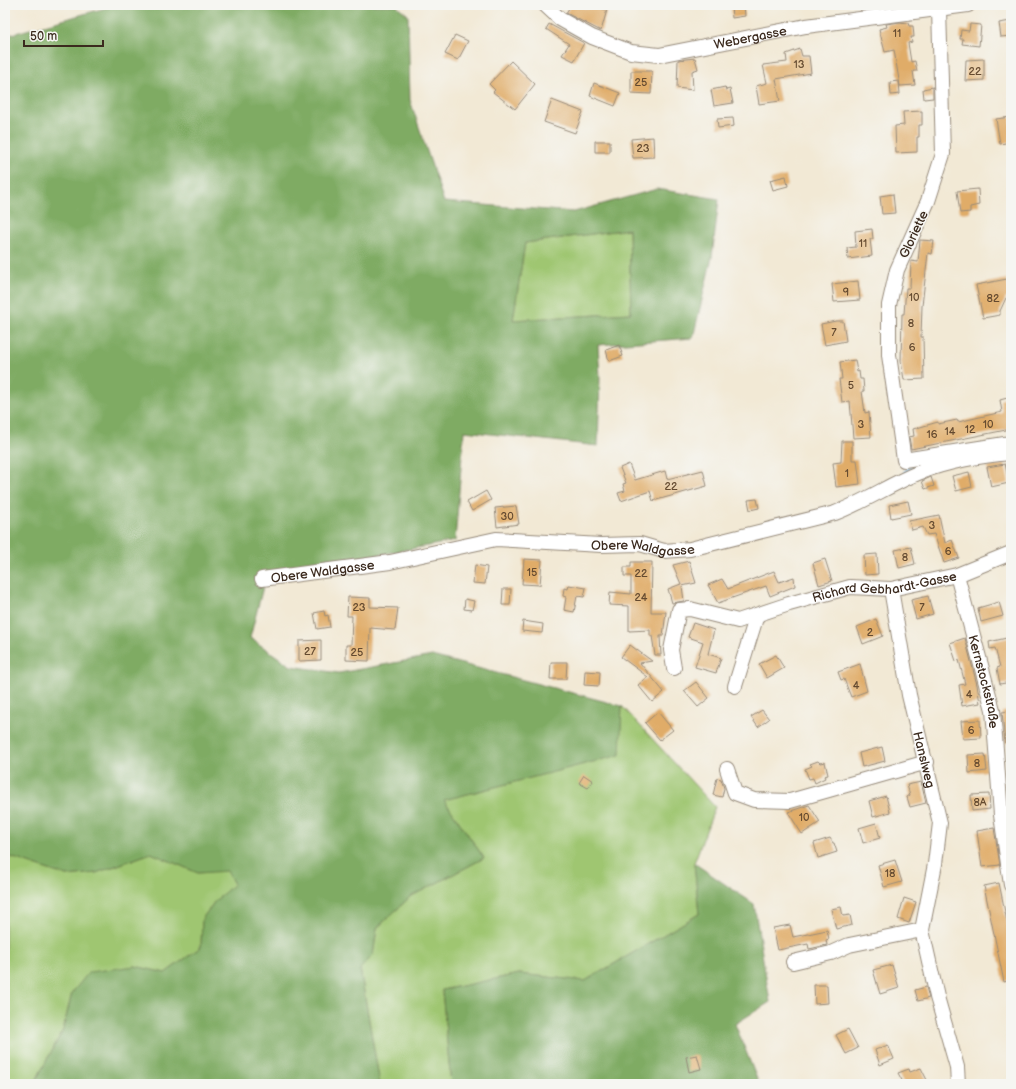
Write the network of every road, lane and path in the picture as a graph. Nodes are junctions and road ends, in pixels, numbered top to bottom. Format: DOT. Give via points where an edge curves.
graph roads {
  1 [pos="546,5"];
  2 [pos="968,5"];
  3 [pos="939,8"];
  4 [pos="1011,443"];
  5 [pos="1011,452"];
  6 [pos="1011,553"];
  7 [pos="957,575"];
  8 [pos="262,579"];
  9 [pos="891,589"];
  10 [pos="757,615"];
  11 [pos="674,668"];
  12 [pos="735,686"];
  13 [pos="927,762"];
  14 [pos="727,769"];
  15 [pos="1011,885"];
  16 [pos="922,930"];
  17 [pos="792,962"];
  18 [pos="958,1084"];
  1 -- 3 [label="street, Webergasse" via="560,19 592,37 631,52 659,55 806,26"];
  2 -- 3 [label="street, Webergasse"];
  3 -- 4 [label="street, Gloriette" via="944,154 928,201 897,270 889,305 889,355 904,460"];
  5 -- 8 [label="street, Obere Waldgasse" via="917,473 858,505 835,513 690,549 664,551 640,544 601,545 496,539 390,562"];
  6 -- 7 [label="street, Richard Gebhardt-Gasse"];
  7 -- 9 [label="street, Richard Gebhardt-Gasse"];
  7 -- 15 [label="street, Kernstockstraße" via="993,710 1001,815"];
  9 -- 10 [label="street, Richard Gebhardt-Gasse" via="850,587"];
  9 -- 13 [label="street, Hanslweg" via="909,694"];
  10 -- 11 [label="street, Richard Gebhardt-Gasse" via="738,622 690,609 680,610 671,650"];
  10 -- 12 [label="street"];
  13 -- 14 [label="street" via="790,801 754,800 735,793"];
  13 -- 16 [label="street, Hanslweg" via="940,823"];
  16 -- 17 [label="street" via="849,945 831,953"];
  16 -- 18 [label="street, Hanslweg" via="936,997 957,1067"];
}
